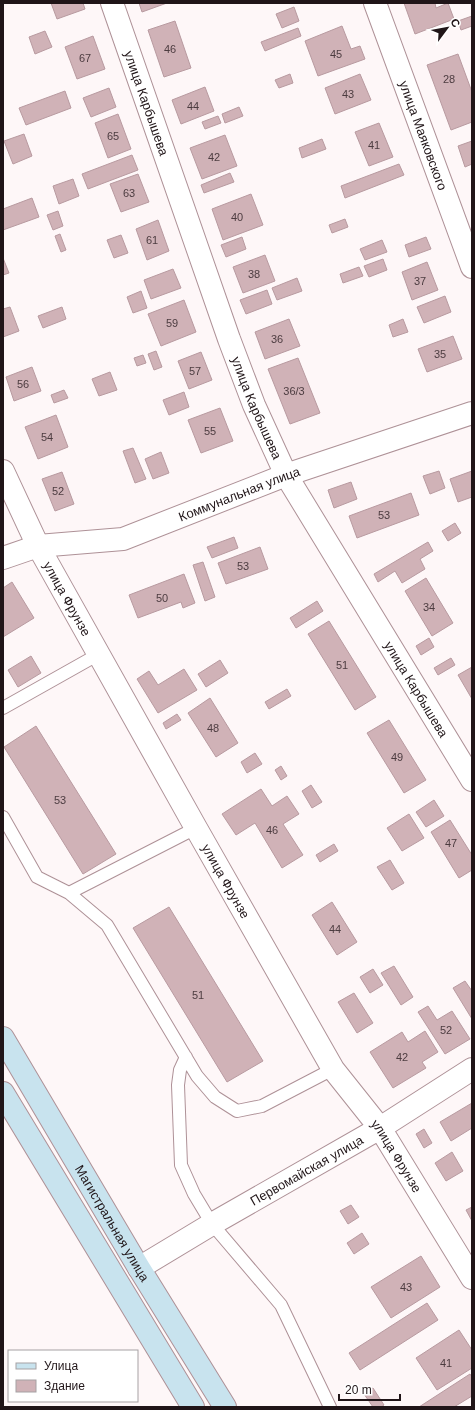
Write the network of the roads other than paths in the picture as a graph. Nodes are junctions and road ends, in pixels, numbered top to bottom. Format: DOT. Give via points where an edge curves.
graph roads {
  1 [pos="112,3"];
  2 [pos="375,3"];
  3 [pos="472,267"];
  4 [pos="472,413"];
  5 [pos="3,471"];
  6 [pos="286,475"];
  7 [pos="38,546"];
  8 [pos="3,558"];
  9 [pos="99,654"];
  10 [pos="3,708"];
  11 [pos="472,780"];
  12 [pos="3,817"];
  13 [pos="196,828"];
  14 [pos="69,893"];
  15 [pos="3,1038"];
  16 [pos="186,1057"];
  17 [pos="333,1069"];
  18 [pos="472,1069"];
  19 [pos="3,1093"];
  20 [pos="380,1128"];
  21 [pos="212,1224"];
  22 [pos="139,1268"];
  23 [pos="472,1278"];
  24 [pos="193,1407"];
  25 [pos="225,1407"];
  26 [pos="330,1407"];
  1 -- 6 [label="street, улица Карбышева" via="229,339 254,405"];
  2 -- 3 [label="street, улица Маяковского"];
  4 -- 6 [label="street, Коммунальная улица"];
  5 -- 7 [label="street, улица Фрунзе"];
  6 -- 7 [label="street, Коммунальная улица" via="123,539"];
  6 -- 11 [label="street, улица Карбышева"];
  7 -- 8 [label="street, Коммунальная улица"];
  7 -- 9 [label="street, улица Фрунзе"];
  9 -- 10 [label="lane"];
  9 -- 13 [label="street, улица Фрунзе"];
  12 -- 14 [label="lane" via="37,877"];
  13 -- 14 [label="lane"];
  13 -- 17 [label="street, улица Фрунзе"];
  14 -- 16 [label="lane" via="108,925"];
  15 -- 22 [label="main road, Магистральная улица"];
  16 -- 17 [label="lane" via="197,1076 215,1097 237,1111 262,1106"];
  16 -- 21 [label="lane" via="180,1070 178,1085 181,1165"];
  17 -- 20 [label="street, улица Фрунзе"];
  18 -- 20 [label="street, Первомайская улица"];
  19 -- 24 [label="main road, Магистральная улица"];
  20 -- 21 [label="street, Первомайская улица"];
  20 -- 23 [label="street, улица Фрунзе"];
  21 -- 22 [label="street, Первомайская улица"];
  21 -- 26 [label="lane" via="281,1304"];
  22 -- 25 [label="main road, Магистральная улица"];
}
